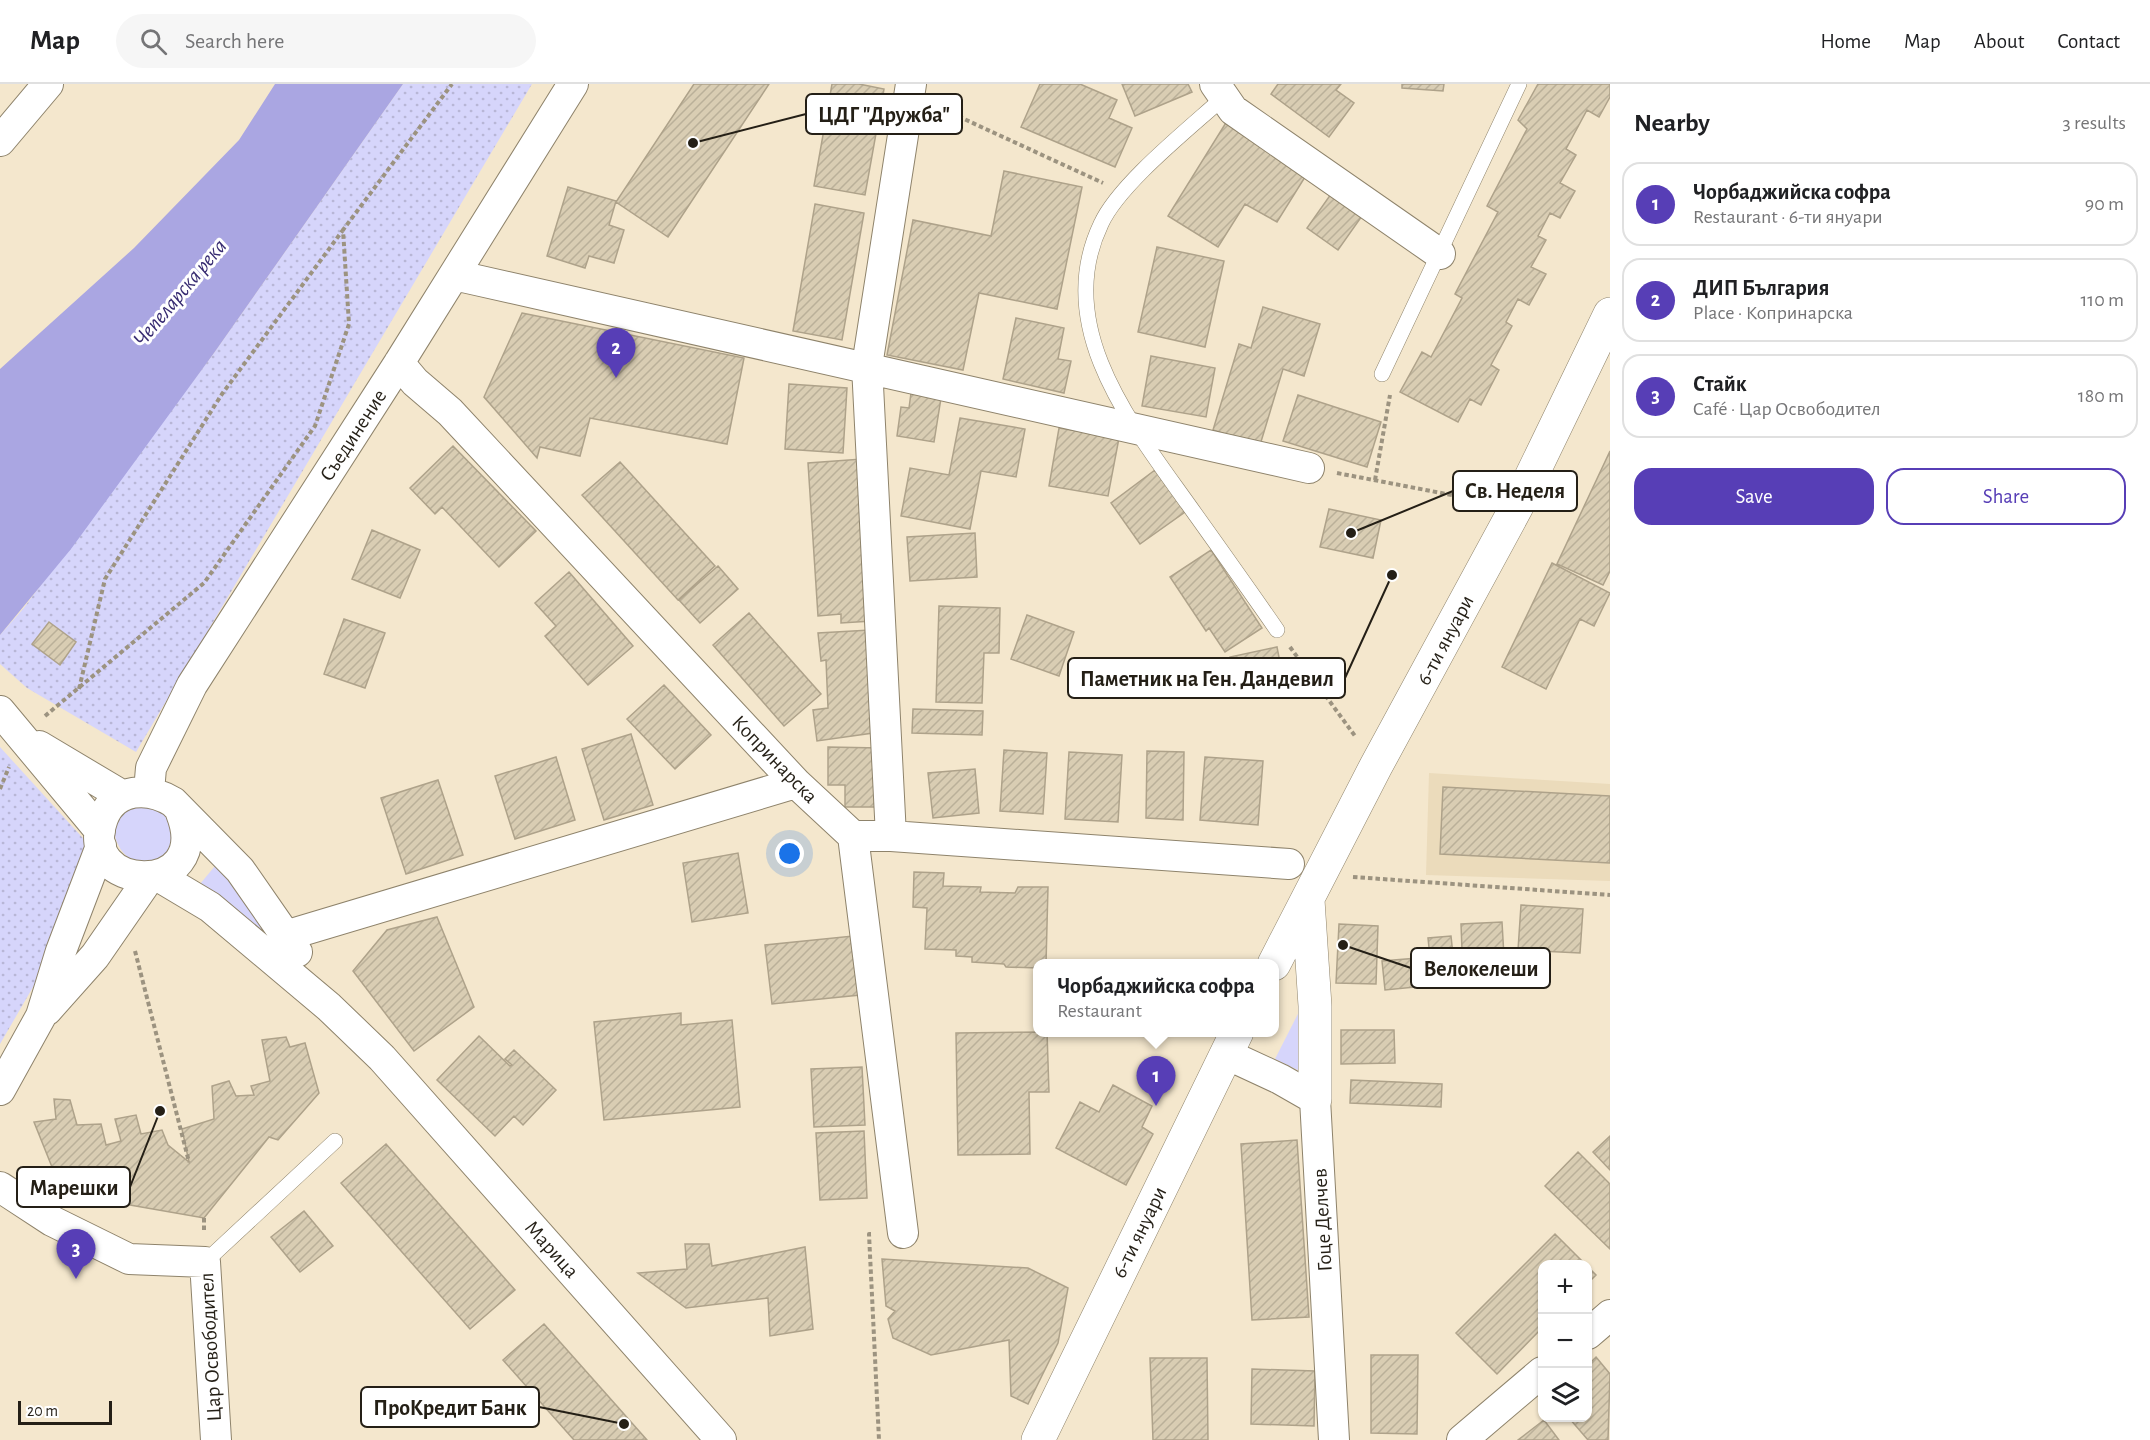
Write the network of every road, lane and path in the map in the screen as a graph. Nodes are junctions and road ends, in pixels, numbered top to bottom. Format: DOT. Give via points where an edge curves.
graph roads {
  1 [pos="48,84"];
  2 [pos="452,84"];
  3 [pos="573,84"];
  4 [pos="1519,84"];
  5 [pos="910,89"];
  6 [pos="1219,90"];
  7 [pos="0,141"];
  8 [pos="1123,192"];
  9 [pos="343,230"];
  10 [pos="1440,254"];
  11 [pos="454,276"];
  12 [pos="1610,314"];
  13 [pos="399,363"];
  14 [pos="867,366"];
  15 [pos="1382,374"];
  16 [pos="1390,393"];
  17 [pos="1134,429"];
  18 [pos="1309,468"];
  19 [pos="1376,480"];
  20 [pos="1516,507"];
  21 [pos="1278,630"];
  22 [pos="79,689"];
  23 [pos="0,711"];
  24 [pos="21,735"];
  25 [pos="1376,766"];
  26 [pos="796,783"];
  27 [pos="136,793"];
  28 [pos="181,813"];
  29 [pos="853,836"];
  30 [pos="891,836"];
  31 [pos="100,838"];
  32 [pos="1289,864"];
  33 [pos="154,877"];
  34 [pos="1314,888"];
  35 [pos="1610,895"];
  36 [pos="288,935"];
  37 [pos="134,945"];
  38 [pos="1276,959"];
  39 [pos="328,1007"];
  40 [pos="41,1016"];
  41 [pos="1232,1043"];
  42 [pos="0,1090"];
  43 [pos="1315,1099"];
  44 [pos="335,1141"];
  45 [pos="189,1162"];
  46 [pos="0,1187"];
  47 [pos="903,1233"];
  48 [pos="205,1262"];
  49 [pos="1610,1314"];
  50 [pos="1592,1330"];
  51 [pos="1538,1375"];
  52 [pos="1038,1437"];
  53 [pos="216,1440"];
  54 [pos="721,1440"];
  55 [pos="879,1440"];
  56 [pos="1334,1440"];
  57 [pos="1462,1440"];
  1 -- 7 [label="street"];
  2 -- 9 [label="path"];
  3 -- 11 [label="street, Съединение"];
  4 -- 10 [label="lane"];
  5 -- 8 [label="path"];
  5 -- 14 [label="street"];
  6 -- 8 [label="lane"];
  6 -- 10 [label="street" via="1233,110"];
  8 -- 17 [label="lane" via="1101,223 1084,278 1091,336 1108,382"];
  9 -- 22 [label="path" via="222,394 105,579"];
  9 -- 22 [label="path" via="349,324 315,426 204,583"];
  10 -- 15 [label="lane"];
  11 -- 13 [label="street, Съединение"];
  11 -- 14 [label="street"];
  12 -- 20 [label="main road, 6-ти януари"];
  13 -- 26 [label="street, Копринарска" via="450,412"];
  13 -- 27 [label="street, Съединение" via="192,685"];
  14 -- 17 [label="street"];
  14 -- 30 [label="street"];
  16 -- 19 [label="path"];
  17 -- 18 [label="street"];
  17 -- 21 [label="lane"];
  18 -- 19 [label="path"];
  19 -- 20 [label="path"];
  20 -- 25 [label="main road, 6-ти януари"];
  21 -- 25 [label="path"];
  22 -- 24 [label="path"];
  23 -- 24 [label="street"];
  24 -- 27 [label="street"];
  24 -- 31 [label="street"];
  25 -- 34 [label="main road, 6-ти януари"];
  26 -- 29 [label="street, Копринарска"];
  26 -- 36 [label="street"];
  27 -- 28 [label="street" via="173,802"];
  27 -- 31 [label="street" via="111,804"];
  28 -- 33 [label="street" via="187,827 181,856 171,868"];
  28 -- 36 [label="street" via="240,870"];
  29 -- 30 [label="street"];
  29 -- 47 [label="street"];
  30 -- 32 [label="street"];
  31 -- 33 [label="street" via="110,862 124,874"];
  31 -- 40 [label="street"];
  33 -- 39 [label="street" via="210,907"];
  33 -- 40 [label="street" via="95,956"];
  34 -- 35 [label="path"];
  34 -- 38 [label="main road, 6-ти януари"];
  34 -- 43 [label="main road"];
  36 -- 39 [label="street"];
  37 -- 45 [label="path"];
  39 -- 54 [label="street, Марица" via="382,1058"];
  40 -- 42 [label="street"];
  41 -- 43 [label="street"];
  41 -- 52 [label="main road, 6-ти януари"];
  43 -- 56 [label="street, Гоце Делчев"];
  44 -- 48 [label="lane"];
  46 -- 48 [label="street, Цар Освободител" via="52,1221 129,1259"];
  47 -- 55 [label="path" via="869,1234"];
  48 -- 53 [label="street, Цар Освободител"];
  49 -- 50 [label="street"];
  51 -- 57 [label="street"];
}
